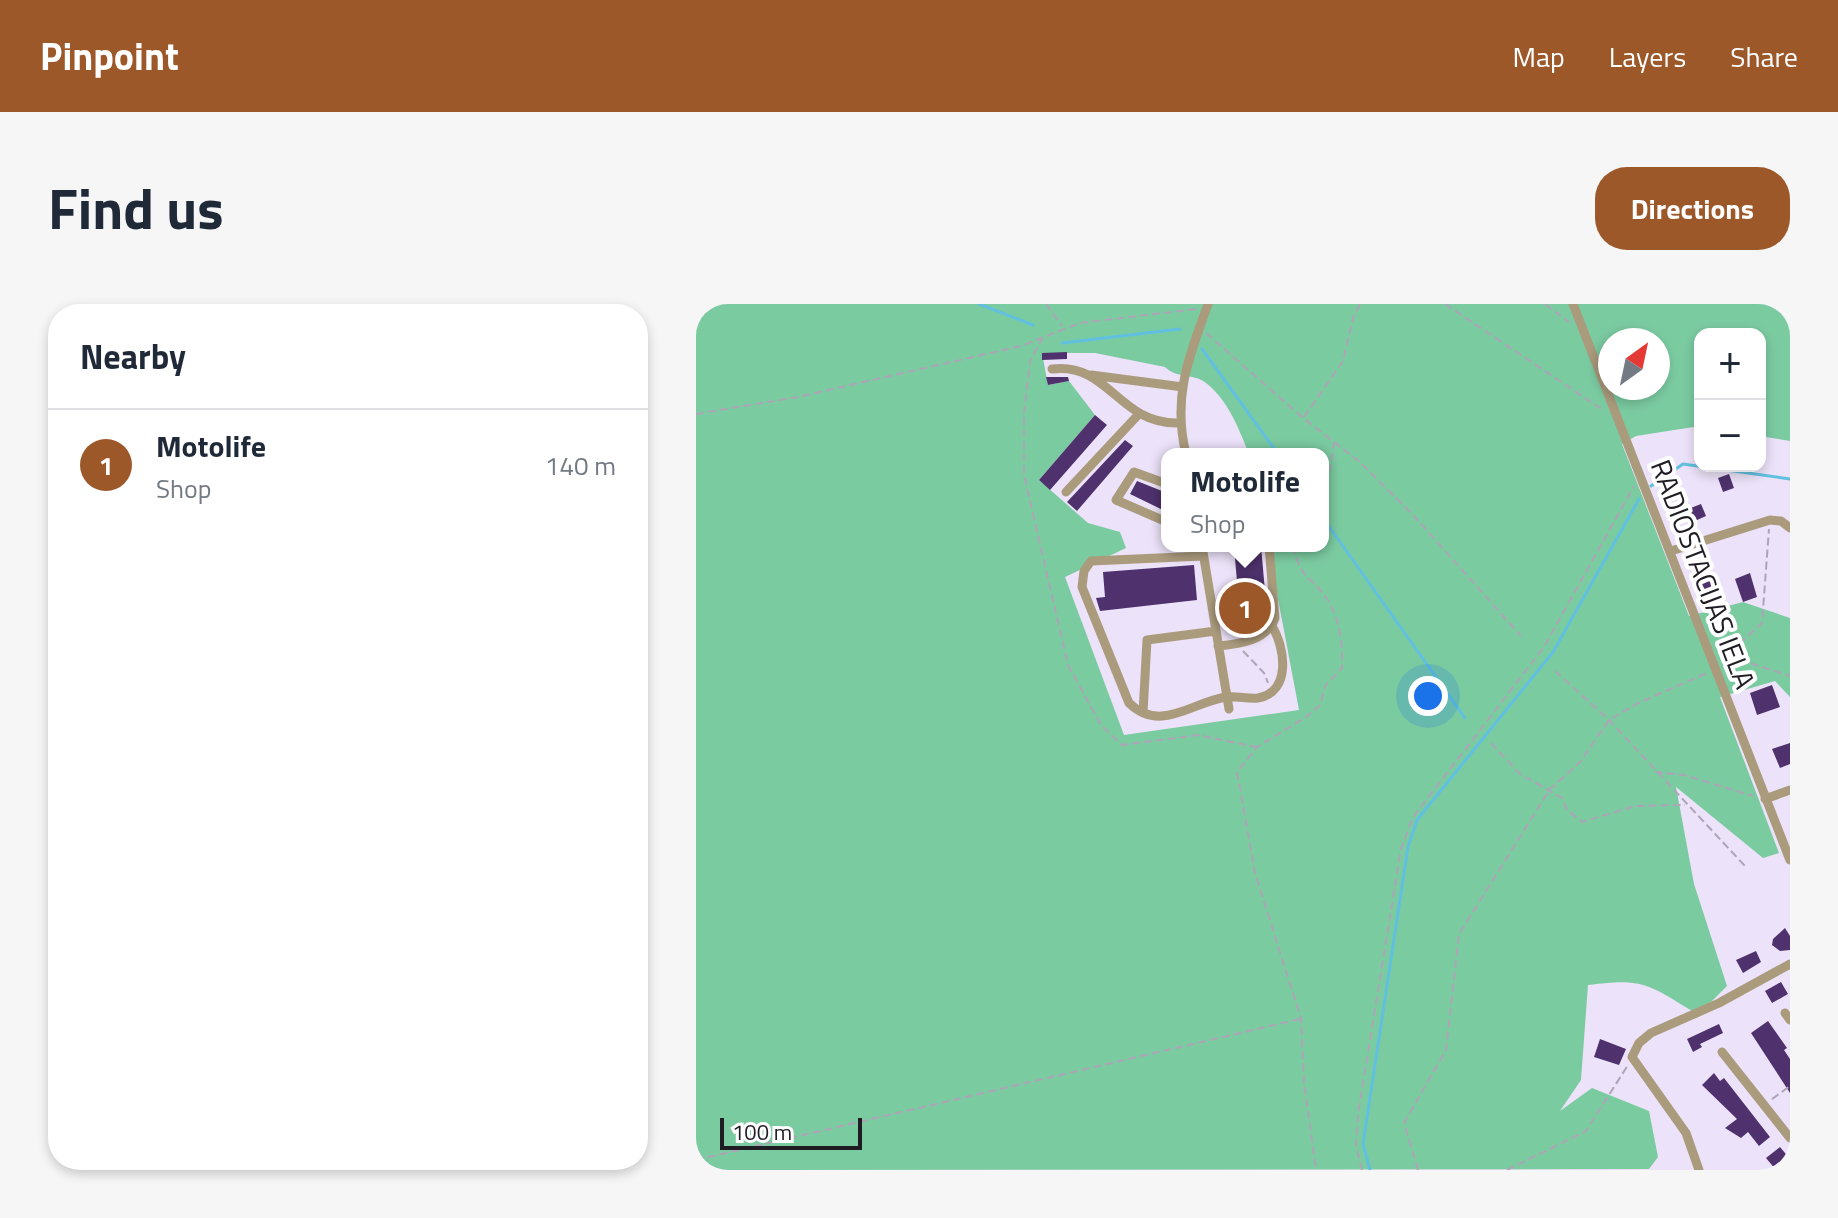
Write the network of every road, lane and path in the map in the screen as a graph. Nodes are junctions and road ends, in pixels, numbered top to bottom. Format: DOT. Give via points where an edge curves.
graph roads {
  1 [pos="1046,304"];
  2 [pos="1360,304"];
  3 [pos="1445,304"];
  4 [pos="1545,304"];
  5 [pos="1573,304"];
  6 [pos="1207,306"];
  7 [pos="1578,322"];
  8 [pos="1063,327"];
  9 [pos="1200,329"];
  10 [pos="1052,369"];
  11 [pos="1091,375"];
  12 [pos="1183,387"];
  13 [pos="1605,411"];
  14 [pos="696,414"];
  15 [pos="1138,415"];
  16 [pos="1303,418"];
  17 [pos="1178,423"];
  18 [pos="1334,443"];
  19 [pos="1184,448"];
  20 [pos="1329,470"];
  21 [pos="1642,477"];
  22 [pos="1161,482"];
  23 [pos="1066,492"];
  24 [pos="1161,519"];
  25 [pos="1770,520"];
  26 [pos="1790,528"];
  27 [pos="1671,551"];
  28 [pos="1192,552"];
  29 [pos="1203,552"];
  30 [pos="1270,552"];
  31 [pos="1294,552"];
  32 [pos="1272,626"];
  33 [pos="1216,631"];
  34 [pos="1521,636"];
  35 [pos="1236,644"];
  36 [pos="1218,646"];
  37 [pos="1710,655"];
  38 [pos="1727,655"];
  39 [pos="1716,670"];
  40 [pos="1555,671"];
  41 [pos="1790,676"];
  42 [pos="1266,695"];
  43 [pos="1226,697"];
  44 [pos="1229,709"];
  45 [pos="1143,713"];
  46 [pos="1609,720"];
  47 [pos="1491,743"];
  48 [pos="1654,771"];
  49 [pos="1550,789"];
  50 [pos="1790,790"];
  51 [pos="1765,799"];
  52 [pos="1686,805"];
  53 [pos="1790,860"];
  54 [pos="1745,866"];
  55 [pos="1790,964"];
  56 [pos="1301,1019"];
  57 [pos="1722,1052"];
  58 [pos="1632,1057"];
  59 [pos="1790,1086"];
  60 [pos="1772,1099"];
  61 [pos="1790,1138"];
  62 [pos="696,1160"];
  63 [pos="1316,1170"];
  64 [pos="1362,1170"];
  65 [pos="1418,1170"];
  66 [pos="1507,1170"];
  67 [pos="1699,1170"];
  1 -- 8 [label="path"];
  2 -- 16 [label="path" via="1343,361"];
  3 -- 13 [label="path"];
  4 -- 7 [label="path" via="1568,322"];
  5 -- 7 [label="street, RADIOSTACIJAS IELA"];
  6 -- 8 [label="path"];
  6 -- 9 [label="street"];
  7 -- 21 [label="street, RADIOSTACIJAS IELA"];
  8 -- 14 [label="path" via="1021,346 798,397"];
  9 -- 12 [label="street"];
  9 -- 16 [label="path"];
  10 -- 11 [label="street" via="1070,367"];
  11 -- 12 [label="street"];
  11 -- 15 [label="street"];
  12 -- 17 [label="street"];
  15 -- 17 [label="street" via="1157,423"];
  15 -- 23 [label="street"];
  16 -- 18 [label="path"];
  17 -- 19 [label="street"];
  18 -- 20 [label="path"];
  18 -- 34 [label="path" via="1413,515"];
  21 -- 27 [label="street, RADIOSTACIJAS IELA"];
  21 -- 64 [label="path" via="1544,647 1413,817 1401,849 1358,1114 1356,1146"];
  22 -- 24 [label="street" via="1134,472 1116,500"];
  25 -- 26 [label="street"];
  25 -- 27 [label="street"];
  25 -- 38 [label="path" via="1762,623"];
  27 -- 37 [label="street, RADIOSTACIJAS IELA"];
  28 -- 45 [label="street" via="1091,561 1084,571 1082,587 1129,703"];
  29 -- 33 [label="street"];
  30 -- 32 [label="street"];
  31 -- 56 [label="path" via="1299,571 1327,599 1337,622 1342,668 1325,686 1320,705 1257,747 1237,772 1255,873"];
  32 -- 35 [label="street" via="1263,635"];
  32 -- 42 [label="street" via="1283,676"];
  33 -- 36 [label="street"];
  33 -- 45 [label="street" via="1147,640"];
  35 -- 36 [label="street"];
  35 -- 42 [label="path" via="1264,673"];
  36 -- 43 [label="street"];
  37 -- 38 [label="path"];
  37 -- 39 [label="street, RADIOSTACIJAS IELA"];
  38 -- 41 [label="path"];
  39 -- 46 [label="path"];
  39 -- 51 [label="street, RADIOSTACIJAS IELA"];
  40 -- 46 [label="path"];
  42 -- 43 [label="street"];
  43 -- 44 [label="street"];
  43 -- 45 [label="street" via="1170,716"];
  46 -- 48 [label="path"];
  46 -- 49 [label="path" via="1580,762"];
  47 -- 49 [label="path" via="1520,774"];
  48 -- 51 [label="path"];
  48 -- 52 [label="path"];
  49 -- 52 [label="path" via="1582,822 1635,806"];
  49 -- 65 [label="path" via="1459,934 1446,1050 1404,1123"];
  50 -- 51 [label="street"];
  51 -- 53 [label="street, RADIOSTACIJAS IELA"];
  52 -- 54 [label="path"];
  55 -- 58 [label="street" via="1651,1033"];
  56 -- 62 [label="path"];
  56 -- 63 [label="path"];
  57 -- 61 [label="street"];
  58 -- 66 [label="path" via="1586,1131"];
  58 -- 67 [label="street" via="1686,1133"];
  59 -- 60 [label="path"];
}
